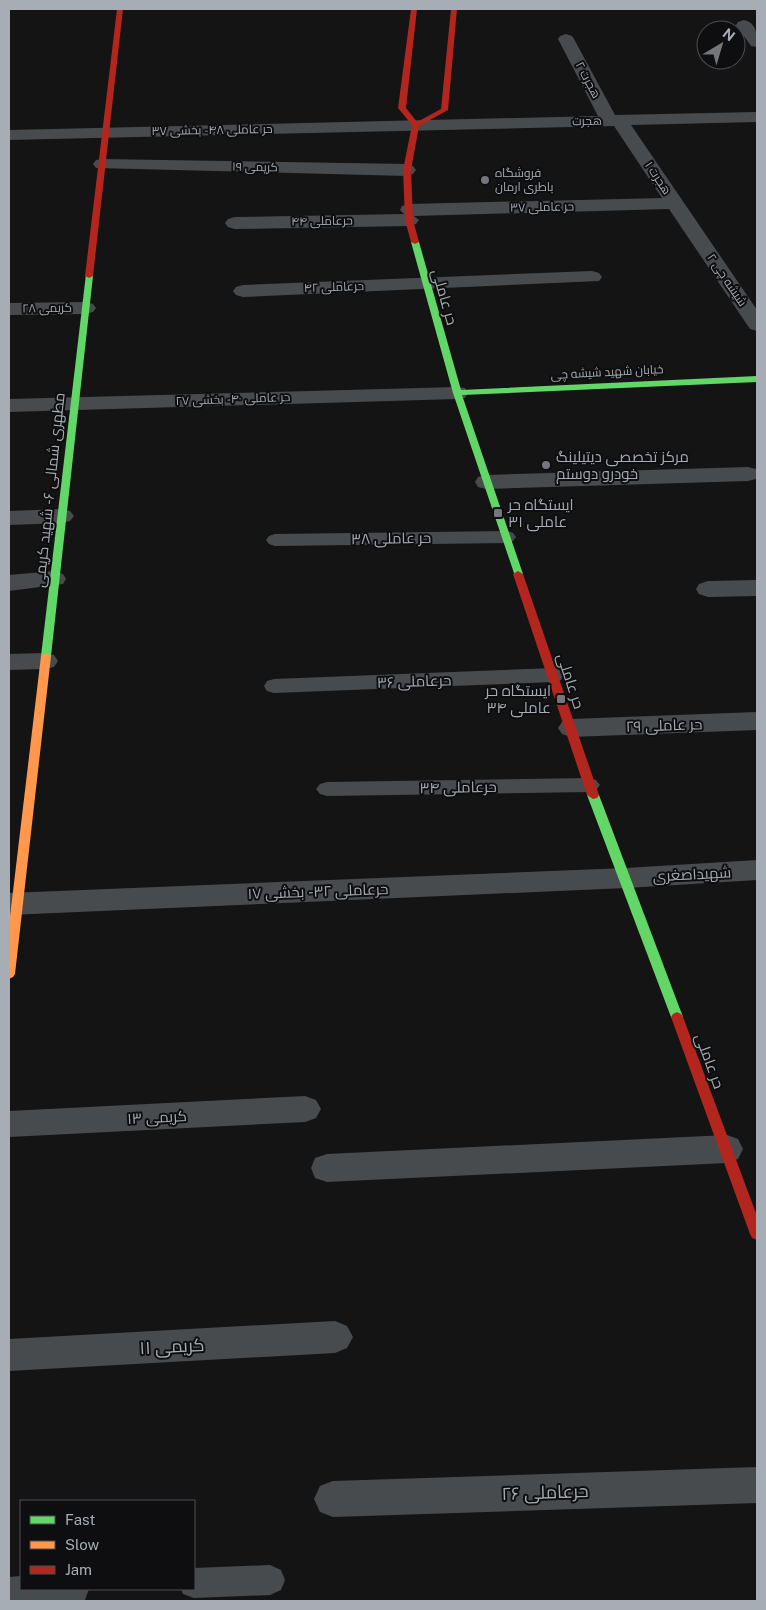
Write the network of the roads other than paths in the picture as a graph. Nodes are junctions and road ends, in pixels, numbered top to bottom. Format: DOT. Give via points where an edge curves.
graph roads {
  1 [pos="120,9"];
  2 [pos="414,9"];
  3 [pos="454,9"];
  4 [pos="746,28"];
  5 [pos="566,39"];
  6 [pos="757,42"];
  7 [pos="757,117"];
  8 [pos="614,120"];
  9 [pos="416,125"];
  10 [pos="106,132"];
  11 [pos="9,134"];
  12 [pos="102,164"];
  13 [pos="407,170"];
  14 [pos="675,203"];
  15 [pos="409,215"];
  16 [pos="235,223"];
  17 [pos="697,236"];
  18 [pos="592,277"];
  19 [pos="425,284"];
  20 [pos="243,290"];
  21 [pos="86,308"];
  22 [pos="9,309"];
  23 [pos="757,325"];
  24 [pos="757,380"];
  25 [pos="457,393"];
  26 [pos="74,404"];
  27 [pos="9,406"];
  28 [pos="748,474"];
  29 [pos="486,482"];
  30 [pos="62,516"];
  31 [pos="9,518"];
  32 [pos="507,537"];
  33 [pos="275,540"];
  34 [pos="54,579"];
  35 [pos="9,583"];
  36 [pos="757,588"];
  37 [pos="708,589"];
  38 [pos="45,661"];
  39 [pos="9,662"];
  40 [pos="554,675"];
  41 [pos="274,686"];
  42 [pos="757,721"];
  43 [pos="571,728"];
  44 [pos="589,785"];
  45 [pos="327,790"];
  46 [pos="757,870"];
  47 [pos="626,878"];
  48 [pos="13,903"];
  49 [pos="9,974"];
  50 [pos="305,1109"];
  51 [pos="9,1124"];
  52 [pos="727,1149"];
  53 [pos="327,1168"];
  54 [pos="757,1234"];
  55 [pos="335,1337"];
  56 [pos="9,1356"];
  57 [pos="757,1485"];
  58 [pos="333,1499"];
  59 [pos="270,1580"];
  60 [pos="195,1583"];
  61 [pos="52,1590"];
  62 [pos="9,1592"];
  1 -- 10 [label="main road, مطهری شمالی ۶ - شهید کریمی"];
  2 -- 9 [label="main road" via="402,108"];
  3 -- 9 [label="main road" via="444,110"];
  4 -- 6 [label="street"];
  5 -- 8 [label="street, هجرت ۲"];
  7 -- 8 [label="street, هجرت"];
  8 -- 9 [label="street, هجرت"];
  8 -- 14 [label="street, هجرت ۱"];
  9 -- 10 [label="street, حر عاملی ۴۸ - بخشی ۳۷"];
  9 -- 13 [label="main road, حر عاملی"];
  10 -- 11 [label="street, حر عاملی ۴۸ - بخشی ۳۷"];
  10 -- 12 [label="main road, مطهری شمالی ۶ - شهید کریمی"];
  12 -- 13 [label="street, کریمی ۱۹"];
  12 -- 21 [label="main road, مطهری شمالی ۶ - شهید کریمی"];
  13 -- 15 [label="main road, حر عاملی"];
  14 -- 15 [label="street, حر عاملی ۳۷"];
  14 -- 17 [label="street, هجرت ۱"];
  15 -- 16 [label="street, حرعاملی ۴۴"];
  15 -- 19 [label="main road, حر عاملی"];
  17 -- 23 [label="street, شیشه چی ۲"];
  18 -- 19 [label="street, حرعاملی ۴۲"];
  19 -- 20 [label="street, حرعاملی ۴۲"];
  19 -- 25 [label="main road, حر عاملی"];
  21 -- 22 [label="street, کریمی ۲۸"];
  21 -- 26 [label="main road, مطهری شمالی ۶ - شهید کریمی"];
  24 -- 25 [label="main road, خیابان شهید شیشه چی"];
  25 -- 26 [label="street, حر عاملی ۴۰ - بخشی ۲۷"];
  25 -- 29 [label="main road, حر عاملی"];
  26 -- 27 [label="street, حر عاملی ۴۰ - بخشی ۲۷"];
  26 -- 30 [label="main road, مطهری شمالی ۶ - شهید کریمی"];
  28 -- 29 [label="street"];
  29 -- 32 [label="main road, حر عاملی"];
  30 -- 31 [label="street"];
  30 -- 34 [label="main road, مطهری شمالی ۶ - شهید کریمی"];
  32 -- 33 [label="lane, حر عاملی ۳۸"];
  32 -- 40 [label="main road, حر عاملی"];
  34 -- 35 [label="street"];
  34 -- 38 [label="main road, مطهری شمالی ۶ - شهید کریمی"];
  36 -- 37 [label="street"];
  38 -- 39 [label="street"];
  38 -- 48 [label="main road, مطهری شمالی ۶ - شهید کریمی"];
  40 -- 41 [label="lane, حرعاملی ۳۶"];
  40 -- 43 [label="main road, حر عاملی"];
  42 -- 43 [label="street, حر عاملی ۲۹"];
  43 -- 44 [label="main road, حر عاملی"];
  44 -- 45 [label="lane, حرعاملی ۳۴"];
  44 -- 47 [label="main road, حر عاملی"];
  46 -- 47 [label="street, شهیداصغری"];
  47 -- 48 [label="street, حرعاملی ۳۲ - بخشی ۱۷"];
  47 -- 52 [label="main road, حر عاملی"];
  48 -- 49 [label="main road, مطهری شمالی ۶ - شهید کریمی"];
  50 -- 51 [label="street, کریمی ۱۳"];
  52 -- 53 [label="street"];
  52 -- 54 [label="main road, حر عاملی"];
  55 -- 56 [label="street, کریمی ۱۱"];
  57 -- 58 [label="street, حرعاملی ۲۶"];
  59 -- 60 [label="lane"];
  61 -- 62 [label="lane"];
}
